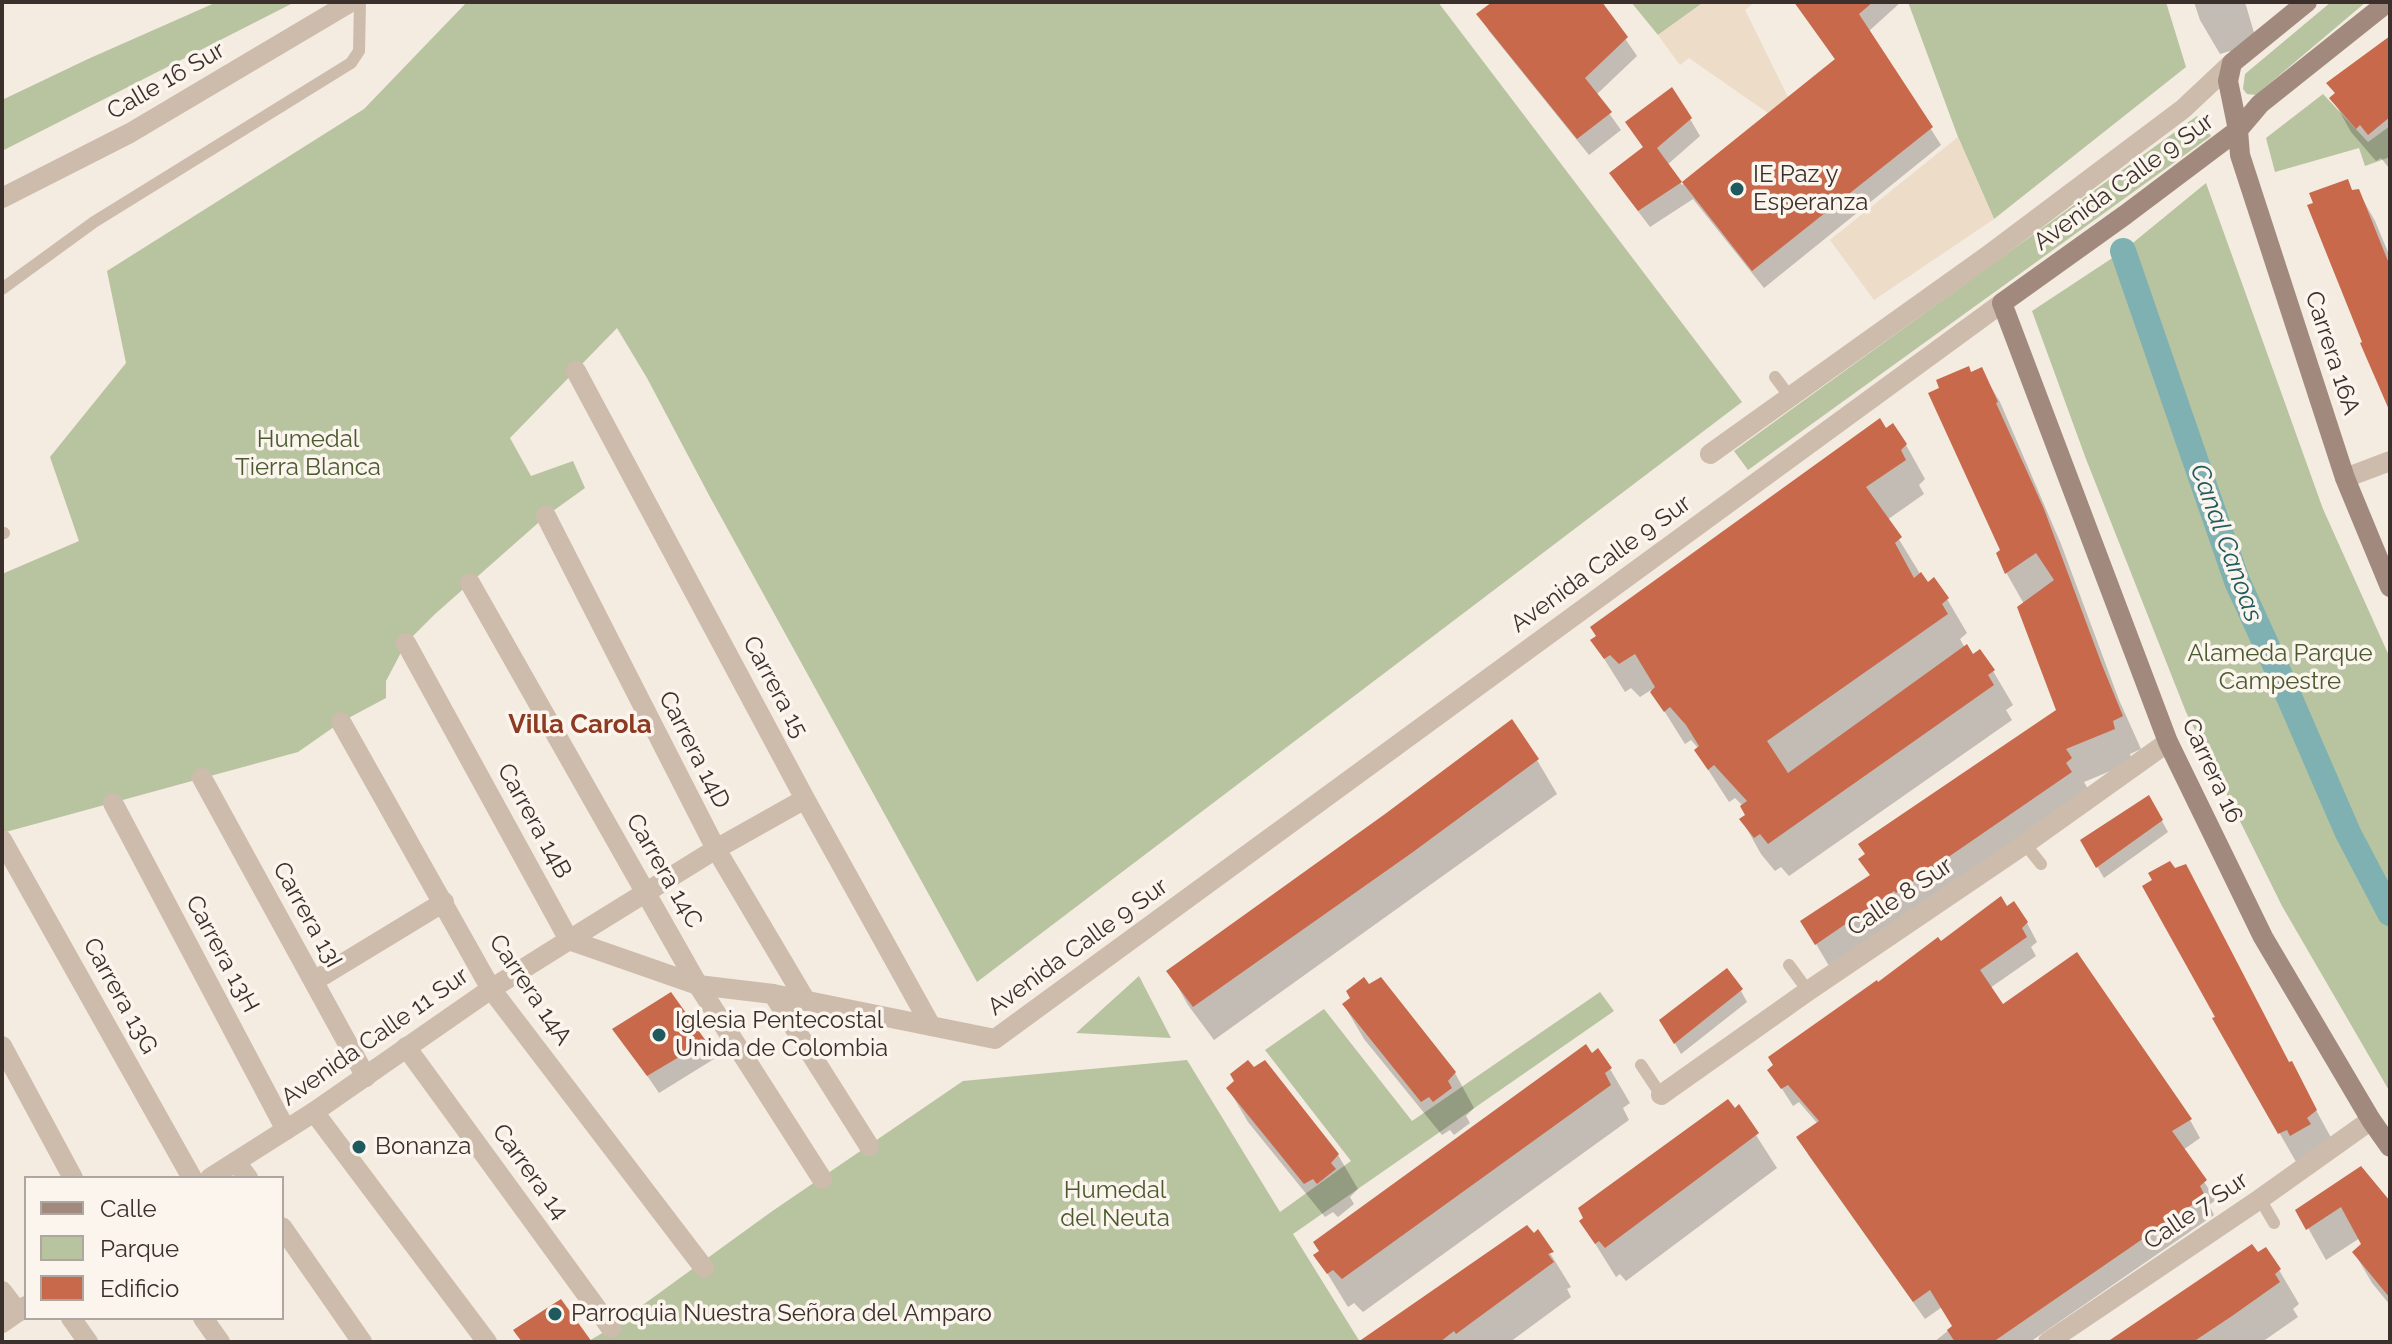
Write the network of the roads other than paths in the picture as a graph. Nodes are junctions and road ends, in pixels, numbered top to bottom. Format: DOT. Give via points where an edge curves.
graph roads {
  1 [pos="351,2"];
  2 [pos="360,2"];
  3 [pos="2307,2"];
  4 [pos="2388,2"];
  5 [pos="2232,63"];
  6 [pos="2238,130"];
  7 [pos="2,198"];
  8 [pos="2,289"];
  9 [pos="2002,303"];
  10 [pos="576,371"];
  11 [pos="1775,377"];
  12 [pos="1790,397"];
  13 [pos="1710,454"];
  14 [pos="2390,461"];
  15 [pos="2345,478"];
  16 [pos="546,516"];
  17 [pos="470,583"];
  18 [pos="2390,587"];
  19 [pos="406,643"];
  20 [pos="341,722"];
  21 [pos="2168,742"];
  22 [pos="202,778"];
  23 [pos="805,799"];
  24 [pos="113,803"];
  25 [pos="2,840"];
  26 [pos="2025,844"];
  27 [pos="716,849"];
  28 [pos="2041,864"];
  29 [pos="646,891"];
  30 [pos="444,902"];
  31 [pos="569,940"];
  32 [pos="1789,965"];
  33 [pos="314,981"];
  34 [pos="698,985"];
  35 [pos="491,989"];
  36 [pos="1808,991"];
  37 [pos="773,994"];
  38 [pos="806,1001"];
  39 [pos="931,1026"];
  40 [pos="2,1046"];
  41 [pos="406,1047"];
  42 [pos="1641,1065"];
  43 [pos="366,1077"];
  44 [pos="1661,1095"];
  45 [pos="314,1112"];
  46 [pos="2371,1120"];
  47 [pos="286,1130"];
  48 [pos="869,1146"];
  49 [pos="2390,1147"];
  50 [pos="242,1170"];
  51 [pos="72,1176"];
  52 [pos="191,1176"];
  53 [pos="218,1176"];
  54 [pos="822,1179"];
  55 [pos="2260,1199"];
  56 [pos="2274,1223"];
  57 [pos="284,1230"];
  58 [pos="704,1268"];
  59 [pos="2,1291"];
  60 [pos="15,1313"];
  61 [pos="72,1320"];
  62 [pos="204,1320"];
  63 [pos="611,1328"];
  64 [pos="88,1342"];
  65 [pos="220,1342"];
  66 [pos="362,1342"];
  67 [pos="487,1342"];
  68 [pos="2048,1342"];
  1 -- 7 [label="street, Calle 16 Sur" via="130,133"];
  2 -- 8 [label="lane" via="359,51 351,63 94,222"];
  3 -- 5 [label="main road"];
  4 -- 6 [label="main road, Avenida Calle 9 Sur" via="2260,104"];
  5 -- 6 [label="main road, Avenida Calle 9 Sur" via="2228,81"];
  5 -- 12 [label="street" via="2183,109"];
  6 -- 9 [label="main road, Avenida Calle 9 Sur"];
  6 -- 15 [label="main road, Carrera 16A" via="2240,155"];
  9 -- 21 [label="main road, Carrera 16"];
  9 -- 39 [label="street, Avenida Calle 9 Sur" via="995,1039"];
  10 -- 23 [label="street, Carrera 15"];
  11 -- 12 [label="lane"];
  12 -- 13 [label="street"];
  14 -- 15 [label="street"];
  15 -- 18 [label="main road, Carrera 16A"];
  16 -- 27 [label="street, Carrera 14D"];
  17 -- 29 [label="street, Carrera 14C"];
  19 -- 31 [label="street, Carrera 14B"];
  20 -- 30 [label="street, Carrera 14A"];
  21 -- 26 [label="street, Calle 8 Sur"];
  21 -- 46 [label="main road, Carrera 16" via="2263,937"];
  22 -- 33 [label="street, Carrera 13I"];
  23 -- 27 [label="street, Avenida Calle 11 Sur"];
  23 -- 39 [label="street, Carrera 15"];
  24 -- 47 [label="street, Carrera 13H"];
  25 -- 52 [label="street, Carrera 13G"];
  26 -- 28 [label="lane"];
  26 -- 36 [label="street, Calle 8 Sur"];
  27 -- 29 [label="street, Avenida Calle 11 Sur"];
  27 -- 38 [label="street, Carrera 14D"];
  29 -- 31 [label="street, Avenida Calle 11 Sur"];
  29 -- 34 [label="street, Carrera 14C"];
  30 -- 33 [label="street"];
  30 -- 35 [label="street, Carrera 14A"];
  31 -- 34 [label="street"];
  31 -- 35 [label="street, Avenida Calle 11 Sur"];
  32 -- 36 [label="lane"];
  33 -- 43 [label="street, Carrera 13I"];
  34 -- 37 [label="street"];
  34 -- 54 [label="street, Carrera 14C"];
  35 -- 41 [label="street, Avenida Calle 11 Sur"];
  35 -- 58 [label="street, Carrera 14A"];
  36 -- 44 [label="street, Calle 8 Sur"];
  37 -- 38 [label="street"];
  37 -- 48 [label="street"];
  38 -- 39 [label="street"];
  40 -- 51 [label="street"];
  41 -- 43 [label="street, Avenida Calle 11 Sur"];
  41 -- 63 [label="street, Carrera 14"];
  42 -- 44 [label="lane"];
  43 -- 45 [label="street, Avenida Calle 11 Sur"];
  45 -- 47 [label="street, Avenida Calle 11 Sur"];
  45 -- 67 [label="street"];
  46 -- 49 [label="main road, Carrera 16"];
  46 -- 55 [label="street, Calle 7 Sur"];
  47 -- 50 [label="street, Avenida Calle 11 Sur"];
  50 -- 53 [label="street, Avenida Calle 11 Sur"];
  55 -- 56 [label="lane"];
  55 -- 68 [label="street, Calle 7 Sur"];
  57 -- 66 [label="street"];
  59 -- 60 [label="street"];
  61 -- 64 [label="street"];
  62 -- 65 [label="street"];
}
